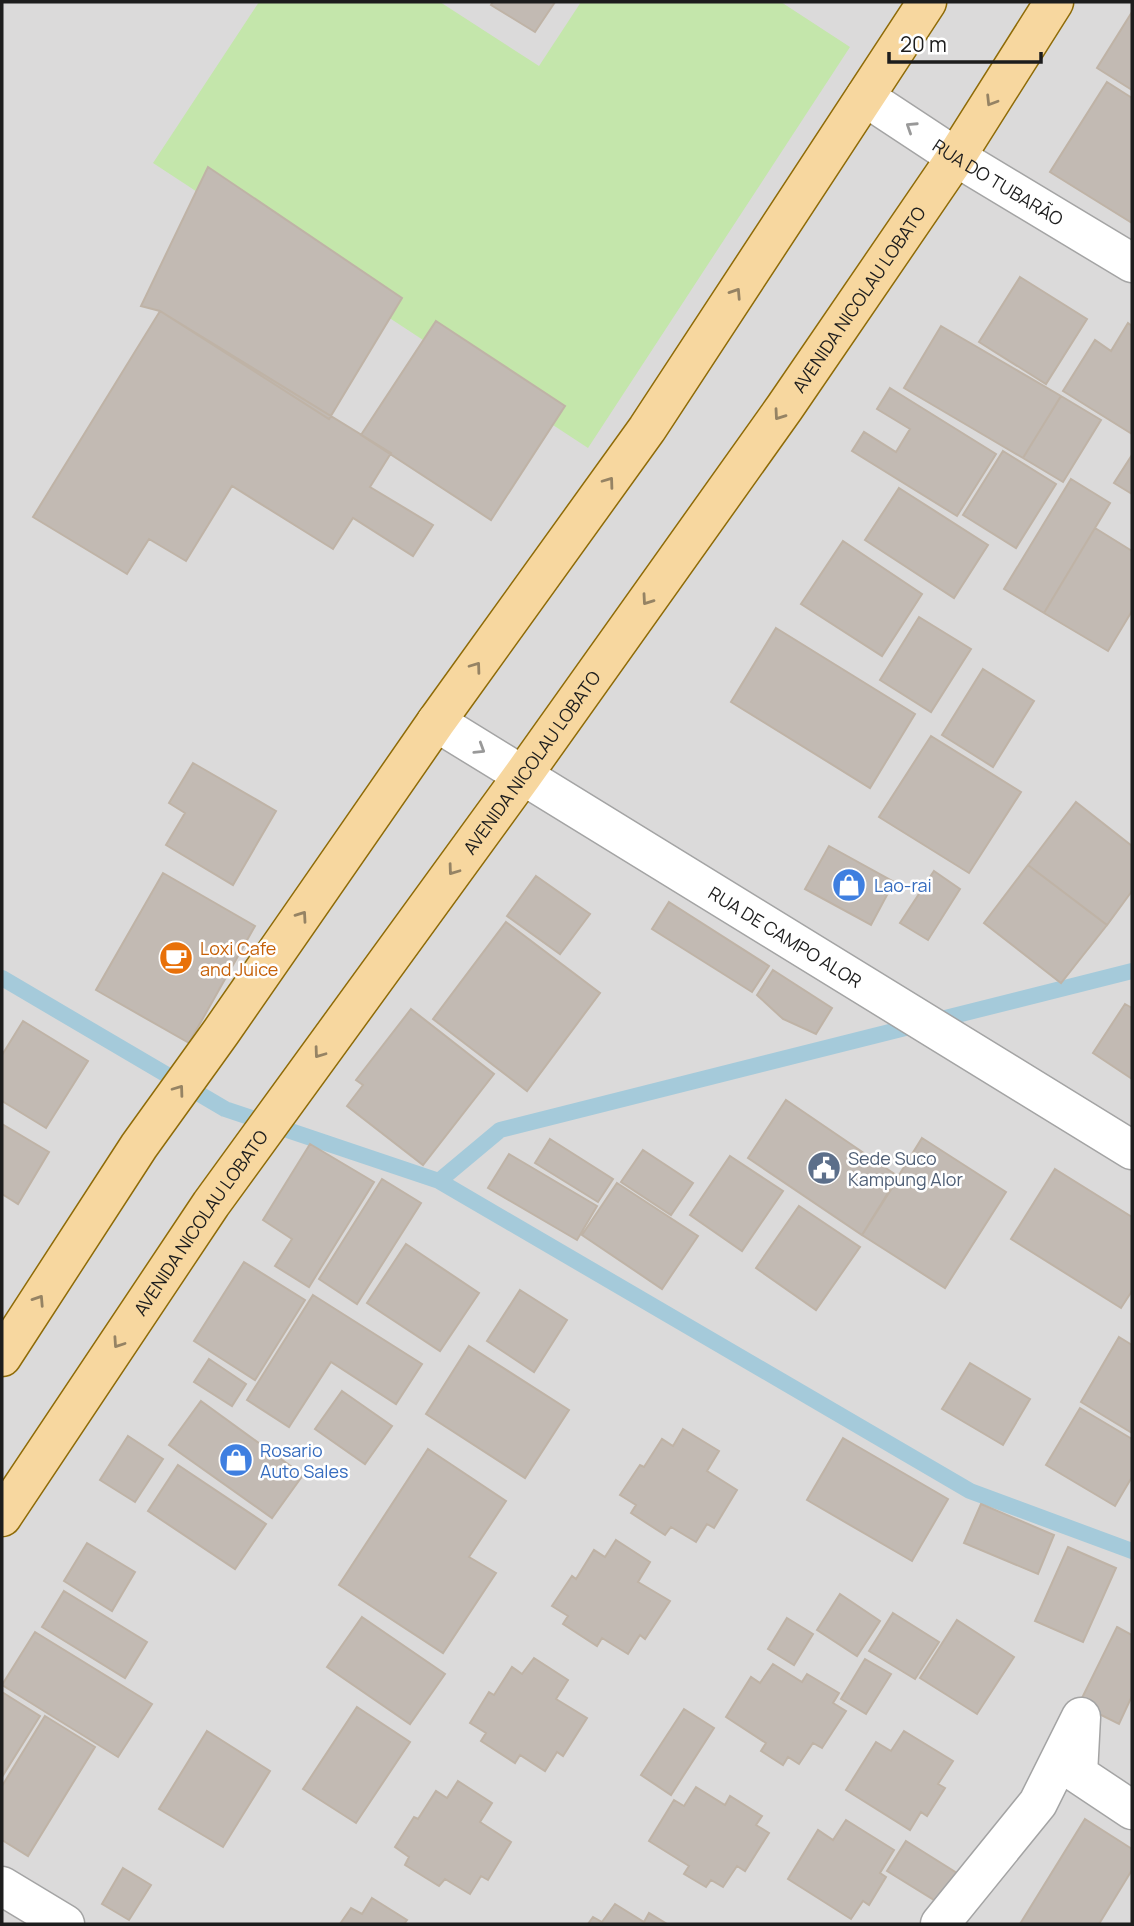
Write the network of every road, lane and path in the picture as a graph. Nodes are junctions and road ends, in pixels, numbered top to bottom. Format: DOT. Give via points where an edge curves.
graph roads {
  1 [pos="928,2"];
  2 [pos="1054,2"];
  3 [pos="865,97"];
  4 [pos="956,156"];
  5 [pos="1132,263"];
  6 [pos="436,722"];
  7 [pos="523,775"];
  8 [pos="1132,1150"];
  9 [pos="2,1357"];
  10 [pos="2,1517"];
  11 [pos="1132,1810"];
  12 [pos="2,1886"];
  13 [pos="65,1924"];
  14 [pos="940,1924"];
  1 -- 3 [label="main road"];
  2 -- 4 [label="main road, AVENIDA NICOLAU LOBATO, one-way"];
  4 -- 3 [label="street, RUA DO TUBARÃO, one-way"];
  6 -- 3 [label="main road, one-way" via="647,429"];
  4 -- 5 [label="street, RUA DO TUBARÃO"];
  4 -- 7 [label="main road, AVENIDA NICOLAU LOBATO, one-way" via="785,407"];
  6 -- 7 [label="street, RUA DE CAMPO ALOR, one-way"];
  9 -- 6 [label="main road, one-way" via="139,1146"];
  7 -- 8 [label="street, RUA DE CAMPO ALOR"];
  7 -- 10 [label="main road, AVENIDA NICOLAU LOBATO, one-way" via="211,1205"];
  11 -- 14 [label="street" via="1077,1774 1081,1717 1038,1803"];
  12 -- 13 [label="street"];
}
